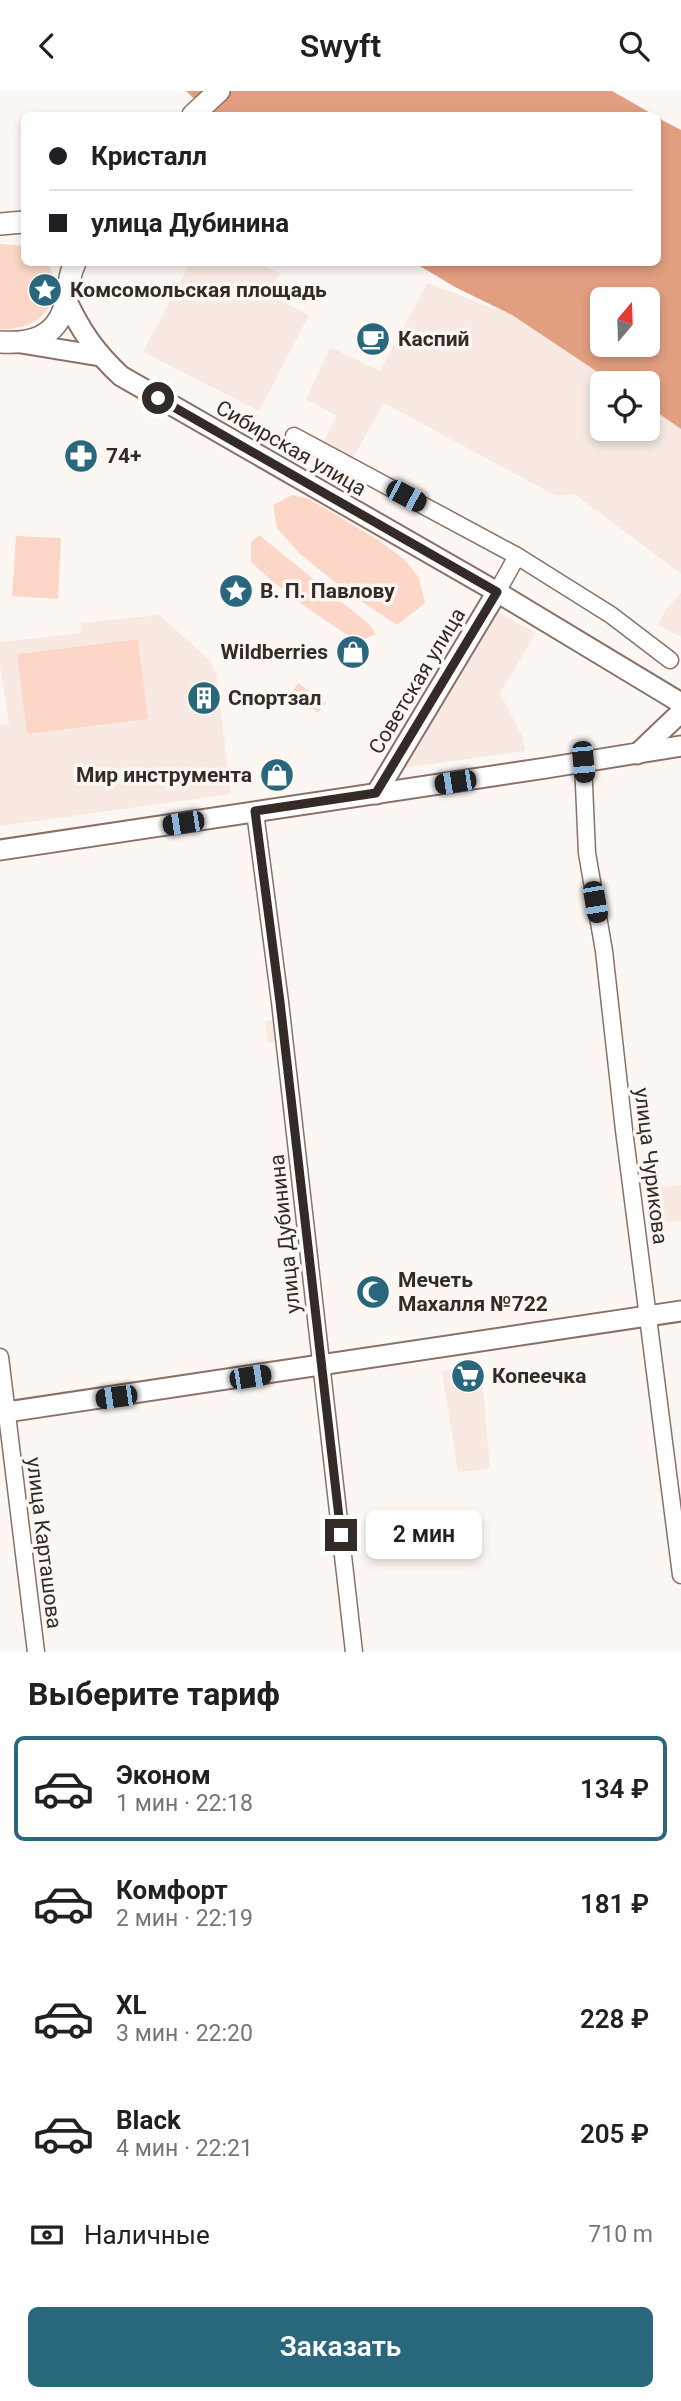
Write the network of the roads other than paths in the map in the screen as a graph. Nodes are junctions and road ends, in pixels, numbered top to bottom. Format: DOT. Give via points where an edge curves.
graph roads {
  1 [pos="219,91"];
  2 [pos="196,112"];
  3 [pos="69,267"];
  4 [pos="66,299"];
  5 [pos="10,343"];
  6 [pos="100,356"];
  7 [pos="294,436"];
  8 [pos="517,556"];
  9 [pos="497,592"];
  10 [pos="670,660"];
  11 [pos="681,703"];
  12 [pos="681,712"];
  13 [pos="681,746"];
  14 [pos="636,754"];
  15 [pos="583,762"];
  16 [pos="376,793"];
  17 [pos="255,811"];
  18 [pos="0,850"];
  19 [pos="681,1311"];
  20 [pos="649,1315"];
  21 [pos="0,1357"];
  22 [pos="321,1366"];
  23 [pos="3,1413"];
  24 [pos="681,1575"];
  25 [pos="36,1652"];
  26 [pos="354,1652"];
  1 -- 2 [label="main road"];
  3 -- 4 [label="main road"];
  4 -- 5 [label="main road" via="62,313 40,337"];
  4 -- 6 [label="street, Сибирская улица"];
  5 -- 6 [label="street"];
  6 -- 9 [label="street, Сибирская улица" via="121,376"];
  7 -- 8 [label="street"];
  8 -- 9 [label="street"];
  8 -- 10 [label="street" via="611,615"];
  9 -- 11 [label="street, Сибирская улица"];
  9 -- 16 [label="street, Советская улица"];
  12 -- 14 [label="street"];
  13 -- 14 [label="street"];
  14 -- 15 [label="street"];
  15 -- 16 [label="street"];
  15 -- 20 [label="street, улица Чурикова" via="587,853 604,951"];
  16 -- 17 [label="street"];
  17 -- 18 [label="street"];
  17 -- 22 [label="street, улица Дубинина"];
  19 -- 20 [label="street"];
  20 -- 22 [label="street"];
  20 -- 24 [label="street, улица Чурикова"];
  21 -- 23 [label="street, улица Карташова"];
  22 -- 23 [label="street"];
  22 -- 26 [label="street, улица Дубинина"];
  23 -- 25 [label="street, улица Карташова"];
}
